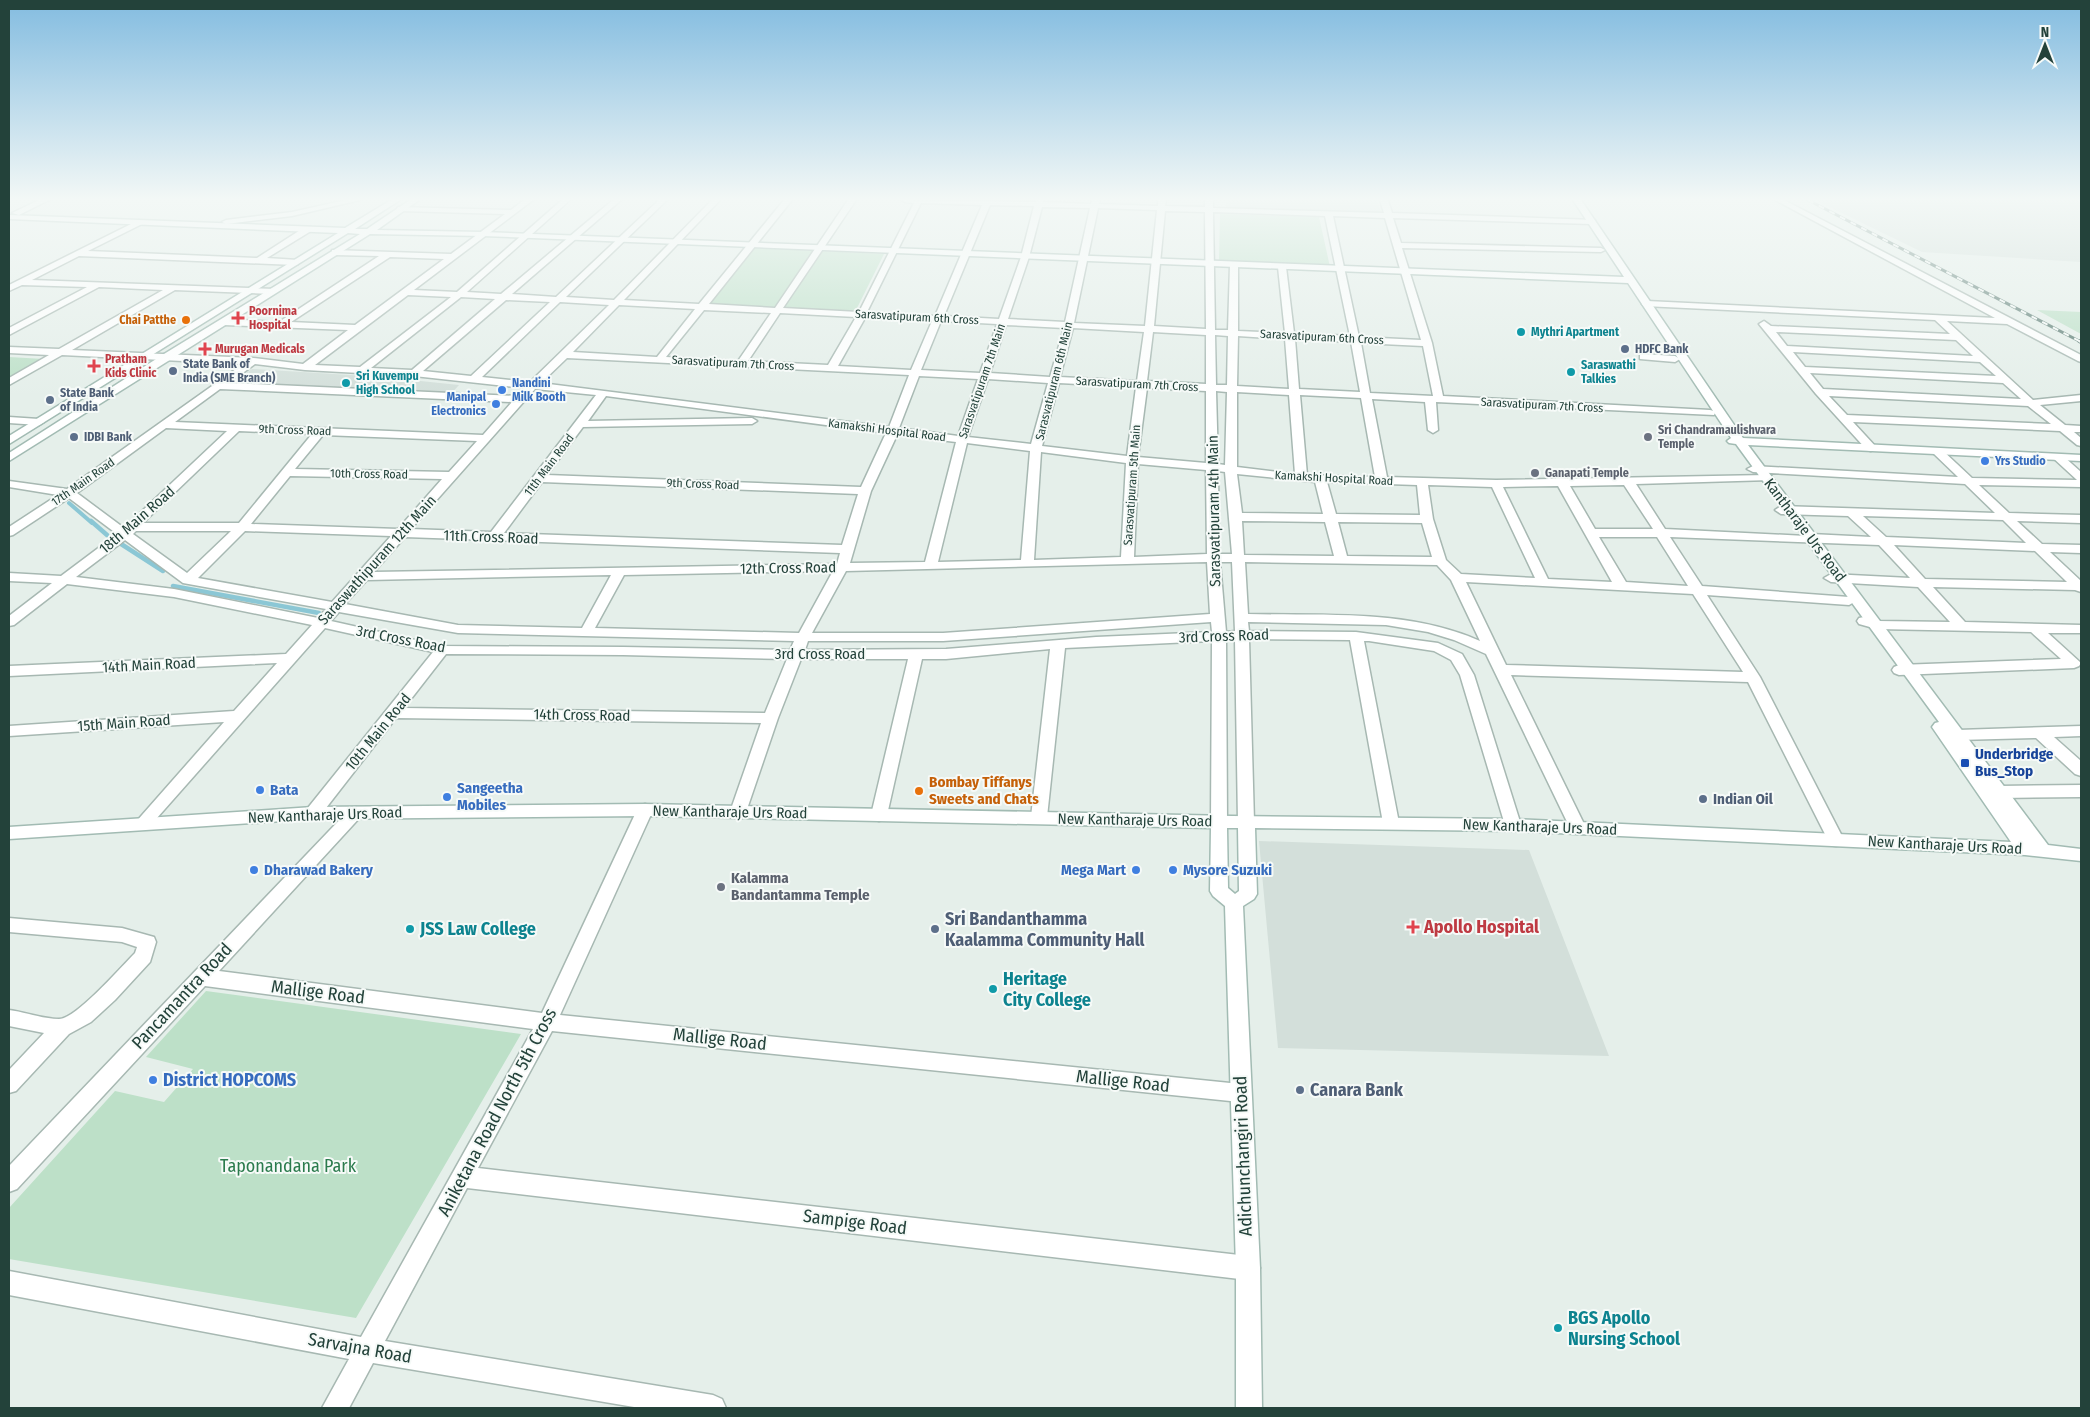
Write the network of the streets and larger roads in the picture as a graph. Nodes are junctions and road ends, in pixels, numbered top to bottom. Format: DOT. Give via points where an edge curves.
graph roads {
  1 [pos="53,266"];
  2 [pos="289,266"];
  3 [pos="312,266"];
  4 [pos="370,266"];
  5 [pos="441,266"];
  6 [pos="491,266"];
  7 [pos="540,266"];
  8 [pos="593,266"];
  9 [pos="650,266"];
  10 [pos="734,266"];
  11 [pos="807,266"];
  12 [pos="886,266"];
  13 [pos="960,266"];
  14 [pos="1021,266"];
  15 [pos="1081,266"];
  16 [pos="1155,266"];
  17 [pos="1210,266"];
  18 [pos="1234,266"];
  19 [pos="1261,266"];
  20 [pos="1340,266"];
  21 [pos="1405,266"];
  22 [pos="1614,266"];
  23 [pos="1616,266"];
  24 [pos="1905,266"];
  25 [pos="1282,267"];
  26 [pos="1341,270"];
  27 [pos="1407,273"];
  28 [pos="1625,280"];
  29 [pos="21,282"];
  30 [pos="98,285"];
  31 [pos="9,288"];
  32 [pos="172,288"];
  33 [pos="251,290"];
  34 [pos="272,291"];
  35 [pos="408,292"];
  36 [pos="460,294"];
  37 [pos="504,296"];
  38 [pos="558,299"];
  39 [pos="615,302"];
  40 [pos="1647,304"];
  41 [pos="701,306"];
  42 [pos="777,310"];
  43 [pos="1752,310"];
  44 [pos="862,314"];
  45 [pos="938,318"];
  46 [pos="1938,318"];
  47 [pos="2009,321"];
  48 [pos="224,322"];
  49 [pos="1002,322"];
  50 [pos="280,325"];
  51 [pos="1069,325"];
  52 [pos="358,328"];
  53 [pos="1148,329"];
  54 [pos="1768,329"];
  55 [pos="9,332"];
  56 [pos="1211,332"];
  57 [pos="1233,333"];
  58 [pos="1290,336"];
  59 [pos="1958,337"];
  60 [pos="1355,339"];
  61 [pos="1427,343"];
  62 [pos="1784,349"];
  63 [pos="9,350"];
  64 [pos="62,352"];
  65 [pos="146,355"];
  66 [pos="565,355"];
  67 [pos="167,356"];
  68 [pos="1642,357"];
  69 [pos="1675,359"];
  70 [pos="1983,359"];
  71 [pos="2081,359"];
  72 [pos="659,360"];
  73 [pos="253,361"];
  74 [pos="741,364"];
  75 [pos="305,367"];
  76 [pos="832,368"];
  77 [pos="362,370"];
  78 [pos="1802,370"];
  79 [pos="414,373"];
  80 [pos="915,373"];
  81 [pos="984,376"];
  82 [pos="472,380"];
  83 [pos="1054,380"];
  84 [pos="2006,380"];
  85 [pos="9,382"];
  86 [pos="1142,384"];
  87 [pos="219,386"];
  88 [pos="532,386"];
  89 [pos="1211,388"];
  90 [pos="1233,389"];
  91 [pos="1294,392"];
  92 [pos="1820,392"];
  93 [pos="603,393"];
  94 [pos="1366,396"];
  95 [pos="2081,398"];
  96 [pos="521,399"];
  97 [pos="1434,399"];
  98 [pos="2031,403"];
  99 [pos="1710,413"];
  100 [pos="1844,418"];
  101 [pos="9,420"];
  102 [pos="800,420"];
  103 [pos="39,422"];
  104 [pos="581,424"];
  105 [pos="164,425"];
  106 [pos="236,428"];
  107 [pos="2063,428"];
  108 [pos="2081,429"];
  109 [pos="1432,430"];
  110 [pos="320,431"];
  111 [pos="892,432"];
  112 [pos="486,438"];
  113 [pos="962,439"];
  114 [pos="9,441"];
  115 [pos="1734,441"];
  116 [pos="2081,443"];
  117 [pos="1036,448"];
  118 [pos="1871,448"];
  119 [pos="1937,451"];
  120 [pos="2058,457"];
  121 [pos="9,458"];
  122 [pos="2081,458"];
  123 [pos="1132,460"];
  124 [pos="1212,467"];
  125 [pos="1231,470"];
  126 [pos="286,472"];
  127 [pos="1758,474"];
  128 [pos="452,476"];
  129 [pos="541,478"];
  130 [pos="1301,478"];
  131 [pos="2081,478"];
  132 [pos="1320,479"];
  133 [pos="1382,480"];
  134 [pos="1969,480"];
  135 [pos="1628,481"];
  136 [pos="1422,482"];
  137 [pos="1562,482"];
  138 [pos="9,484"];
  139 [pos="1496,484"];
  140 [pos="2081,484"];
  141 [pos="865,491"];
  142 [pos="69,493"];
  143 [pos="1785,510"];
  144 [pos="1851,512"];
  145 [pos="1236,517"];
  146 [pos="2008,517"];
  147 [pos="1330,518"];
  148 [pos="1427,519"];
  149 [pos="2081,519"];
  150 [pos="242,528"];
  151 [pos="129,530"];
  152 [pos="9,532"];
  153 [pos="1592,533"];
  154 [pos="1660,533"];
  155 [pos="400,534"];
  156 [pos="494,537"];
  157 [pos="1806,538"];
  158 [pos="1883,542"];
  159 [pos="2039,548"];
  160 [pos="848,549"];
  161 [pos="2081,549"];
  162 [pos="1213,558"];
  163 [pos="1238,558"];
  164 [pos="1342,560"];
  165 [pos="1127,561"];
  166 [pos="1440,561"];
  167 [pos="1027,564"];
  168 [pos="931,565"];
  169 [pos="842,567"];
  170 [pos="619,572"];
  171 [pos="9,576"];
  172 [pos="363,576"];
  173 [pos="1457,578"];
  174 [pos="1836,578"];
  175 [pos="64,580"];
  176 [pos="188,580"];
  177 [pos="1543,582"];
  178 [pos="1922,583"];
  179 [pos="1621,586"];
  180 [pos="2081,587"];
  181 [pos="1697,590"];
  182 [pos="1849,601"];
  183 [pos="334,607"];
  184 [pos="1217,618"];
  185 [pos="1240,618"];
  186 [pos="9,622"];
  187 [pos="320,623"];
  188 [pos="1871,623"];
  189 [pos="1962,627"];
  190 [pos="2034,628"];
  191 [pos="2081,629"];
  192 [pos="586,632"];
  193 [pos="1242,636"];
  194 [pos="1356,636"];
  195 [pos="803,637"];
  196 [pos="1219,637"];
  197 [pos="1058,645"];
  198 [pos="442,650"];
  199 [pos="1491,650"];
  200 [pos="916,654"];
  201 [pos="796,655"];
  202 [pos="290,658"];
  203 [pos="2078,666"];
  204 [pos="1501,670"];
  205 [pos="1905,670"];
  206 [pos="9,671"];
  207 [pos="1753,677"];
  208 [pos="393,713"];
  209 [pos="238,716"];
  210 [pos="770,718"];
  211 [pos="9,730"];
  212 [pos="2081,730"];
  213 [pos="2039,732"];
  214 [pos="1958,735"];
  215 [pos="2081,770"];
  216 [pos="2081,791"];
  217 [pos="2000,792"];
  218 [pos="645,810"];
  219 [pos="738,812"];
  220 [pos="312,813"];
  221 [pos="356,813"];
  222 [pos="879,815"];
  223 [pos="1039,817"];
  224 [pos="1219,822"];
  225 [pos="1246,822"];
  226 [pos="143,823"];
  227 [pos="1391,823"];
  228 [pos="1513,825"];
  229 [pos="1578,828"];
  230 [pos="12,836"];
  231 [pos="1836,840"];
  232 [pos="2025,849"];
  233 [pos="2044,852"];
  234 [pos="2081,855"];
  235 [pos="1234,903"];
  236 [pos="9,925"];
  237 [pos="201,976"];
  238 [pos="9,1018"];
  239 [pos="547,1022"];
  240 [pos="62,1028"];
  241 [pos="9,1084"];
  242 [pos="1240,1093"];
  243 [pos="462,1177"];
  244 [pos="9,1181"];
  245 [pos="1248,1268"];
  246 [pos="9,1283"];
  247 [pos="368,1350"];
  248 [pos="335,1408"];
  249 [pos="713,1408"];
  250 [pos="1249,1408"];
  1 -- 29 [label="street"];
  2 -- 33 [label="street"];
  3 -- 34 [label="street"];
  4 -- 50 [label="street"];
  5 -- 35 [label="street"];
  6 -- 36 [label="street"];
  7 -- 37 [label="street"];
  8 -- 38 [label="street"];
  9 -- 39 [label="street, Saraswathipuram 12th Main"];
  10 -- 41 [label="street"];
  11 -- 42 [label="street"];
  12 -- 44 [label="street"];
  13 -- 45 [label="street"];
  14 -- 49 [label="street, Sarasvatipuram 7th Main"];
  15 -- 51 [label="street, Sarasvatipuram 6th Main"];
  16 -- 53 [label="street, Sarasvatipuram 5th Main"];
  17 -- 56 [label="street, Sarasvatipuram 4th Main"];
  18 -- 57 [label="street, Sarasvatipuram 4th Main"];
  19 -- 25 [label="street"];
  20 -- 26 [label="street"];
  21 -- 27 [label="street"];
  22 -- 28 [label="street, Kantharaje Urs Road"];
  23 -- 28 [label="street, Kantharaje Urs Road"];
  24 -- 47 [label="street"];
  25 -- 26 [label="street"];
  25 -- 58 [label="street"];
  26 -- 27 [label="street"];
  26 -- 60 [label="street"];
  27 -- 28 [label="street"];
  27 -- 61 [label="street"];
  28 -- 40 [label="street, Kantharaje Urs Road"];
  28 -- 69 [label="street, Kantharaje Urs Road"];
  29 -- 30 [label="street"];
  29 -- 31 [label="street"];
  30 -- 32 [label="street"];
  30 -- 55 [label="street"];
  32 -- 33 [label="street"];
  32 -- 64 [label="street"];
  33 -- 34 [label="street"];
  33 -- 65 [label="street"];
  34 -- 48 [label="street"];
  35 -- 36 [label="street, Sarasvatipuram 6th Cross"];
  35 -- 52 [label="street"];
  36 -- 37 [label="street, Sarasvatipuram 6th Cross"];
  36 -- 77 [label="street"];
  37 -- 38 [label="street, Sarasvatipuram 6th Cross"];
  37 -- 79 [label="street"];
  38 -- 39 [label="street, Sarasvatipuram 6th Cross"];
  38 -- 82 [label="street"];
  39 -- 41 [label="street, Sarasvatipuram 6th Cross"];
  39 -- 66 [label="street, Saraswathipuram 12th Main"];
  40 -- 43 [label="street"];
  40 -- 115 [label="street, Kantharaje Urs Road"];
  41 -- 42 [label="street, Sarasvatipuram 6th Cross"];
  41 -- 72 [label="street"];
  42 -- 44 [label="street, Sarasvatipuram 6th Cross"];
  42 -- 74 [label="street"];
  43 -- 46 [label="street"];
  43 -- 54 [label="street"];
  44 -- 45 [label="street, Sarasvatipuram 6th Cross"];
  44 -- 76 [label="street"];
  45 -- 49 [label="street, Sarasvatipuram 6th Cross"];
  45 -- 80 [label="street"];
  46 -- 47 [label="street"];
  46 -- 59 [label="street"];
  47 -- 71 [label="street"];
  48 -- 50 [label="street"];
  48 -- 67 [label="street"];
  49 -- 51 [label="street, Sarasvatipuram 6th Cross"];
  49 -- 81 [label="street, Sarasvatipuram 7th Main"];
  50 -- 52 [label="street"];
  51 -- 53 [label="street, Sarasvatipuram 6th Cross"];
  51 -- 83 [label="street, Sarasvatipuram 6th Main"];
  52 -- 75 [label="street"];
  53 -- 56 [label="street, Sarasvatipuram 6th Cross"];
  53 -- 86 [label="street, Sarasvatipuram 5th Main"];
  54 -- 59 [label="street"];
  54 -- 62 [label="street"];
  56 -- 57 [label="street, Sarasvatipuram 6th Cross"];
  56 -- 89 [label="street, Sarasvatipuram 4th Main"];
  57 -- 58 [label="street, Sarasvatipuram 6th Cross"];
  57 -- 90 [label="street, Sarasvatipuram 4th Main"];
  58 -- 60 [label="street, Sarasvatipuram 6th Cross"];
  58 -- 91 [label="street"];
  59 -- 70 [label="street"];
  60 -- 61 [label="street, Sarasvatipuram 6th Cross"];
  60 -- 94 [label="street"];
  61 -- 97 [label="street"];
  62 -- 70 [label="street"];
  62 -- 78 [label="street"];
  63 -- 64 [label="street, Kamakshi Hospital Road"];
  64 -- 65 [label="street, Kamakshi Hospital Road"];
  64 -- 85 [label="street"];
  65 -- 67 [label="street, Kamakshi Hospital Road"];
  65 -- 103 [label="street"];
  66 -- 72 [label="street, Sarasvatipuram 7th Cross"];
  66 -- 88 [label="street, Saraswathipuram 12th Main"];
  67 -- 73 [label="street, Kamakshi Hospital Road"];
  67 -- 121 [label="street"];
  68 -- 69 [label="street"];
  69 -- 99 [label="street, Kantharaje Urs Road"];
  70 -- 84 [label="street"];
  72 -- 74 [label="street, Sarasvatipuram 7th Cross"];
  73 -- 75 [label="street, Kamakshi Hospital Road"];
  73 -- 87 [label="street, 17th Main Road"];
  74 -- 76 [label="street, Sarasvatipuram 7th Cross"];
  75 -- 77 [label="street, Kamakshi Hospital Road"];
  76 -- 80 [label="street, Sarasvatipuram 7th Cross"];
  77 -- 79 [label="street, Kamakshi Hospital Road"];
  78 -- 84 [label="street"];
  78 -- 92 [label="street"];
  79 -- 82 [label="street, Kamakshi Hospital Road"];
  80 -- 81 [label="street, Sarasvatipuram 7th Cross"];
  80 -- 111 [label="street"];
  81 -- 83 [label="street, Sarasvatipuram 7th Cross"];
  81 -- 113 [label="street, Sarasvatipuram 7th Main"];
  82 -- 88 [label="street, Kamakshi Hospital Road"];
  83 -- 86 [label="street, Sarasvatipuram 7th Cross"];
  83 -- 117 [label="street, Sarasvatipuram 6th Main"];
  84 -- 98 [label="street"];
  86 -- 89 [label="street, Sarasvatipuram 7th Cross"];
  86 -- 123 [label="street, Sarasvatipuram 5th Main"];
  87 -- 96 [label="street"];
  87 -- 105 [label="street, 17th Main Road"];
  88 -- 93 [label="street, Kamakshi Hospital Road"];
  88 -- 96 [label="street, Saraswathipuram 12th Main"];
  89 -- 90 [label="street, Sarasvatipuram 7th Cross"];
  89 -- 124 [label="street, Sarasvatipuram 4th Main"];
  90 -- 91 [label="street, Sarasvatipuram 7th Cross"];
  90 -- 125 [label="street, Sarasvatipuram 4th Main"];
  91 -- 94 [label="street, Sarasvatipuram 7th Cross"];
  91 -- 130 [label="street"];
  92 -- 98 [label="street"];
  92 -- 100 [label="street"];
  93 -- 102 [label="street, Kamakshi Hospital Road"];
  93 -- 104 [label="street, 11th Main Road"];
  94 -- 97 [label="street, Sarasvatipuram 7th Cross"];
  94 -- 133 [label="street"];
  95 -- 98 [label="street"];
  96 -- 112 [label="street, Saraswathipuram 12th Main"];
  97 -- 99 [label="street, Sarasvatipuram 7th Cross"];
  97 -- 109 [label="street"];
  98 -- 107 [label="street"];
  99 -- 115 [label="street, Kantharaje Urs Road"];
  100 -- 107 [label="street"];
  100 -- 118 [label="street"];
  101 -- 103 [label="street"];
  102 -- 104 [label="street"];
  102 -- 111 [label="street, Kamakshi Hospital Road"];
  103 -- 114 [label="street"];
  104 -- 129 [label="street, 11th Main Road"];
  105 -- 106 [label="street, 9th Cross Road"];
  105 -- 142 [label="street, 17th Main Road"];
  106 -- 110 [label="street, 9th Cross Road"];
  106 -- 151 [label="street, 18th Main Road"];
  107 -- 108 [label="street"];
  107 -- 116 [label="street"];
  110 -- 112 [label="street, 9th Cross Road"];
  110 -- 126 [label="street"];
  111 -- 113 [label="street, Kamakshi Hospital Road"];
  111 -- 141 [label="street"];
  112 -- 128 [label="street, Saraswathipuram 12th Main"];
  113 -- 117 [label="street, Kamakshi Hospital Road"];
  113 -- 168 [label="street, Sarasvatipuram 7th Main"];
  115 -- 118 [label="street"];
  115 -- 127 [label="street, Kantharaje Urs Road"];
  117 -- 123 [label="street, Kamakshi Hospital Road"];
  117 -- 167 [label="street, Sarasvatipuram 6th Main"];
  118 -- 119 [label="street"];
  119 -- 120 [label="street"];
  119 -- 134 [label="street"];
  120 -- 122 [label="street"];
  120 -- 131 [label="street"];
  123 -- 124 [label="street, Kamakshi Hospital Road"];
  123 -- 165 [label="street, Sarasvatipuram 5th Main"];
  124 -- 125 [label="street, Kamakshi Hospital Road"];
  124 -- 162 [label="street, Sarasvatipuram 4th Main"];
  125 -- 130 [label="street, Kamakshi Hospital Road"];
  125 -- 145 [label="street, Sarasvatipuram 4th Main"];
  126 -- 128 [label="street, 10th Cross Road"];
  126 -- 150 [label="street"];
  127 -- 134 [label="street, Kamakshi Hospital Road"];
  127 -- 135 [label="street, Kamakshi Hospital Road"];
  127 -- 143 [label="street, Kantharaje Urs Road"];
  128 -- 155 [label="street, Saraswathipuram 12th Main"];
  129 -- 141 [label="street, 9th Cross Road"];
  129 -- 156 [label="street, 11th Main Road"];
  130 -- 132 [label="street, Kamakshi Hospital Road"];
  132 -- 133 [label="street, Kamakshi Hospital Road"];
  132 -- 147 [label="street"];
  133 -- 136 [label="street, Kamakshi Hospital Road"];
  134 -- 140 [label="street, Kamakshi Hospital Road"];
  134 -- 146 [label="street"];
  135 -- 137 [label="street, Kamakshi Hospital Road"];
  135 -- 154 [label="street"];
  136 -- 139 [label="street, Kamakshi Hospital Road"];
  136 -- 148 [label="street"];
  137 -- 139 [label="street, Kamakshi Hospital Road"];
  137 -- 153 [label="street"];
  138 -- 142 [label="street"];
  139 -- 177 [label="street"];
  141 -- 160 [label="street"];
  142 -- 151 [label="street, 3rd Cross Road"];
  142 -- 152 [label="street, 17th Main Road"];
  143 -- 144 [label="street"];
  143 -- 157 [label="street, Kantharaje Urs Road"];
  144 -- 146 [label="street"];
  144 -- 158 [label="street"];
  145 -- 147 [label="street"];
  145 -- 163 [label="street, Sarasvatipuram 4th Main"];
  146 -- 149 [label="street"];
  146 -- 159 [label="street"];
  147 -- 148 [label="street"];
  147 -- 164 [label="street"];
  148 -- 166 [label="street"];
  150 -- 151 [label="street, 11th Cross Road"];
  150 -- 155 [label="street, 11th Cross Road"];
  150 -- 176 [label="street"];
  151 -- 175 [label="street, 18th Main Road"];
  151 -- 176 [label="street, 3rd Cross Road"];
  153 -- 154 [label="street"];
  153 -- 179 [label="street"];
  154 -- 157 [label="street"];
  154 -- 181 [label="street"];
  155 -- 156 [label="street, 11th Cross Road"];
  155 -- 172 [label="street, Saraswathipuram 12th Main"];
  156 -- 160 [label="street, 11th Cross Road"];
  157 -- 158 [label="street"];
  157 -- 174 [label="street, Kantharaje Urs Road"];
  158 -- 159 [label="street"];
  158 -- 178 [label="street"];
  159 -- 161 [label="street"];
  159 -- 180 [label="street"];
  160 -- 169 [label="street"];
  162 -- 163 [label="street, 12th Cross Road"];
  162 -- 165 [label="street, 12th Cross Road"];
  162 -- 184 [label="street, Sarasvatipuram 4th Main"];
  163 -- 164 [label="street, 12th Cross Road"];
  163 -- 185 [label="street, Sarasvatipuram 4th Main"];
  164 -- 166 [label="street, 12th Cross Road"];
  165 -- 167 [label="street, 12th Cross Road"];
  166 -- 173 [label="street"];
  167 -- 168 [label="street, 12th Cross Road"];
  168 -- 169 [label="street, 12th Cross Road"];
  169 -- 170 [label="street, 12th Cross Road"];
  169 -- 195 [label="street"];
  170 -- 172 [label="street, 12th Cross Road"];
  170 -- 192 [label="street"];
  171 -- 175 [label="street, 3rd Cross Road"];
  172 -- 183 [label="street, Saraswathipuram 12th Main"];
  173 -- 177 [label="street"];
  173 -- 199 [label="street"];
  174 -- 178 [label="street"];
  174 -- 182 [label="street, Kantharaje Urs Road"];
  174 -- 188 [label="street, Kantharaje Urs Road"];
  175 -- 186 [label="street, 18th Main Road"];
  175 -- 187 [label="street, 3rd Cross Road" via="174,592"];
  176 -- 183 [label="street, 3rd Cross Road"];
  177 -- 179 [label="street"];
  178 -- 180 [label="street"];
  178 -- 189 [label="street"];
  179 -- 181 [label="street"];
  181 -- 182 [label="street"];
  181 -- 207 [label="street"];
  182 -- 188 [label="street, Kantharaje Urs Road"];
  183 -- 187 [label="street, Saraswathipuram 12th Main"];
  183 -- 192 [label="street, 3rd Cross Road" via="458,629"];
  184 -- 195 [label="street, 3rd Cross Road" via="943,637"];
  184 -- 196 [label="street, Sarasvatipuram 4th Main"];
  185 -- 193 [label="street, Sarasvatipuram 4th Main"];
  185 -- 199 [label="street" via="1386,621 1430,628"];
  187 -- 198 [label="street, 3rd Cross Road"];
  187 -- 202 [label="street, Saraswathipuram 12th Main"];
  188 -- 189 [label="street"];
  188 -- 205 [label="street, Kantharaje Urs Road"];
  189 -- 190 [label="street"];
  190 -- 191 [label="street"];
  190 -- 203 [label="street"];
  192 -- 195 [label="street, 3rd Cross Road"];
  193 -- 194 [label="street, 3rd Cross Road"];
  193 -- 196 [label="street, 3rd Cross Road"];
  193 -- 225 [label="street, Sarasvatipuram 4th Main"];
  194 -- 227 [label="street"];
  194 -- 228 [label="street, 3rd Cross Road" via="1438,648 1456,657 1467,675"];
  195 -- 201 [label="street"];
  196 -- 197 [label="street, 3rd Cross Road"];
  196 -- 224 [label="street, Sarasvatipuram 4th Main"];
  197 -- 200 [label="street, 3rd Cross Road"];
  197 -- 223 [label="street"];
  198 -- 201 [label="street, 3rd Cross Road"];
  198 -- 208 [label="street, 10th Main Road"];
  199 -- 204 [label="street"];
  200 -- 201 [label="street, 3rd Cross Road"];
  200 -- 222 [label="street"];
  201 -- 210 [label="street"];
  202 -- 206 [label="street, 14th Main Road"];
  202 -- 209 [label="street, Saraswathipuram 12th Main"];
  203 -- 205 [label="street"];
  204 -- 207 [label="street"];
  204 -- 229 [label="street"];
  205 -- 214 [label="street, Kantharaje Urs Road"];
  205 -- 232 [label="street, Kantharaje Urs Road"];
  207 -- 231 [label="street"];
  208 -- 210 [label="street, 14th Cross Road"];
  208 -- 220 [label="street, 10th Main Road"];
  209 -- 211 [label="street, 15th Main Road"];
  209 -- 226 [label="street, Saraswathipuram 12th Main"];
  210 -- 219 [label="street"];
  212 -- 213 [label="street"];
  213 -- 214 [label="street"];
  213 -- 215 [label="street"];
  214 -- 217 [label="street, Kantharaje Urs Road"];
  216 -- 217 [label="street"];
  217 -- 233 [label="street, Kantharaje Urs Road"];
  218 -- 219 [label="street, New Kantharaje Urs Road"];
  218 -- 221 [label="street, New Kantharaje Urs Road"];
  218 -- 239 [label="street, Aniketana Road North 5th Cross"];
  219 -- 222 [label="street, New Kantharaje Urs Road"];
  220 -- 221 [label="street, New Kantharaje Urs Road"];
  220 -- 226 [label="street, New Kantharaje Urs Road"];
  221 -- 237 [label="street, Pancamantra Road"];
  222 -- 223 [label="street, New Kantharaje Urs Road"];
  223 -- 224 [label="street, New Kantharaje Urs Road"];
  224 -- 225 [label="street, New Kantharaje Urs Road"];
  224 -- 235 [label="street" via="1219,891"];
  225 -- 227 [label="street, New Kantharaje Urs Road"];
  225 -- 235 [label="street" via="1248,894"];
  226 -- 230 [label="street, New Kantharaje Urs Road"];
  227 -- 228 [label="street, New Kantharaje Urs Road"];
  228 -- 229 [label="street, New Kantharaje Urs Road"];
  229 -- 231 [label="street, New Kantharaje Urs Road"];
  231 -- 232 [label="street, New Kantharaje Urs Road"];
  232 -- 233 [label="street, New Kantharaje Urs Road"];
  233 -- 234 [label="street, New Kantharaje Urs Road"];
  235 -- 242 [label="street, Adichunchangiri Road"];
  236 -- 240 [label="street" via="122,935 147,942 143,957 108,994 84,1016"];
  237 -- 239 [label="street, Mallige Road"];
  237 -- 244 [label="street, Pancamantra Road"];
  238 -- 240 [label="street"];
  239 -- 242 [label="street, Mallige Road"];
  239 -- 243 [label="street, Aniketana Road North 5th Cross"];
  240 -- 241 [label="street"];
  242 -- 245 [label="street, Adichunchangiri Road"];
  243 -- 245 [label="street, Sampige Road"];
  243 -- 247 [label="street, Aniketana Road North 5th Cross"];
  245 -- 250 [label="street, Adichunchangiri Road"];
  246 -- 247 [label="street, Sarvajna Road"];
  247 -- 248 [label="street, Aniketana Road North 5th Cross"];
  247 -- 249 [label="street, Sarvajna Road"];
}
